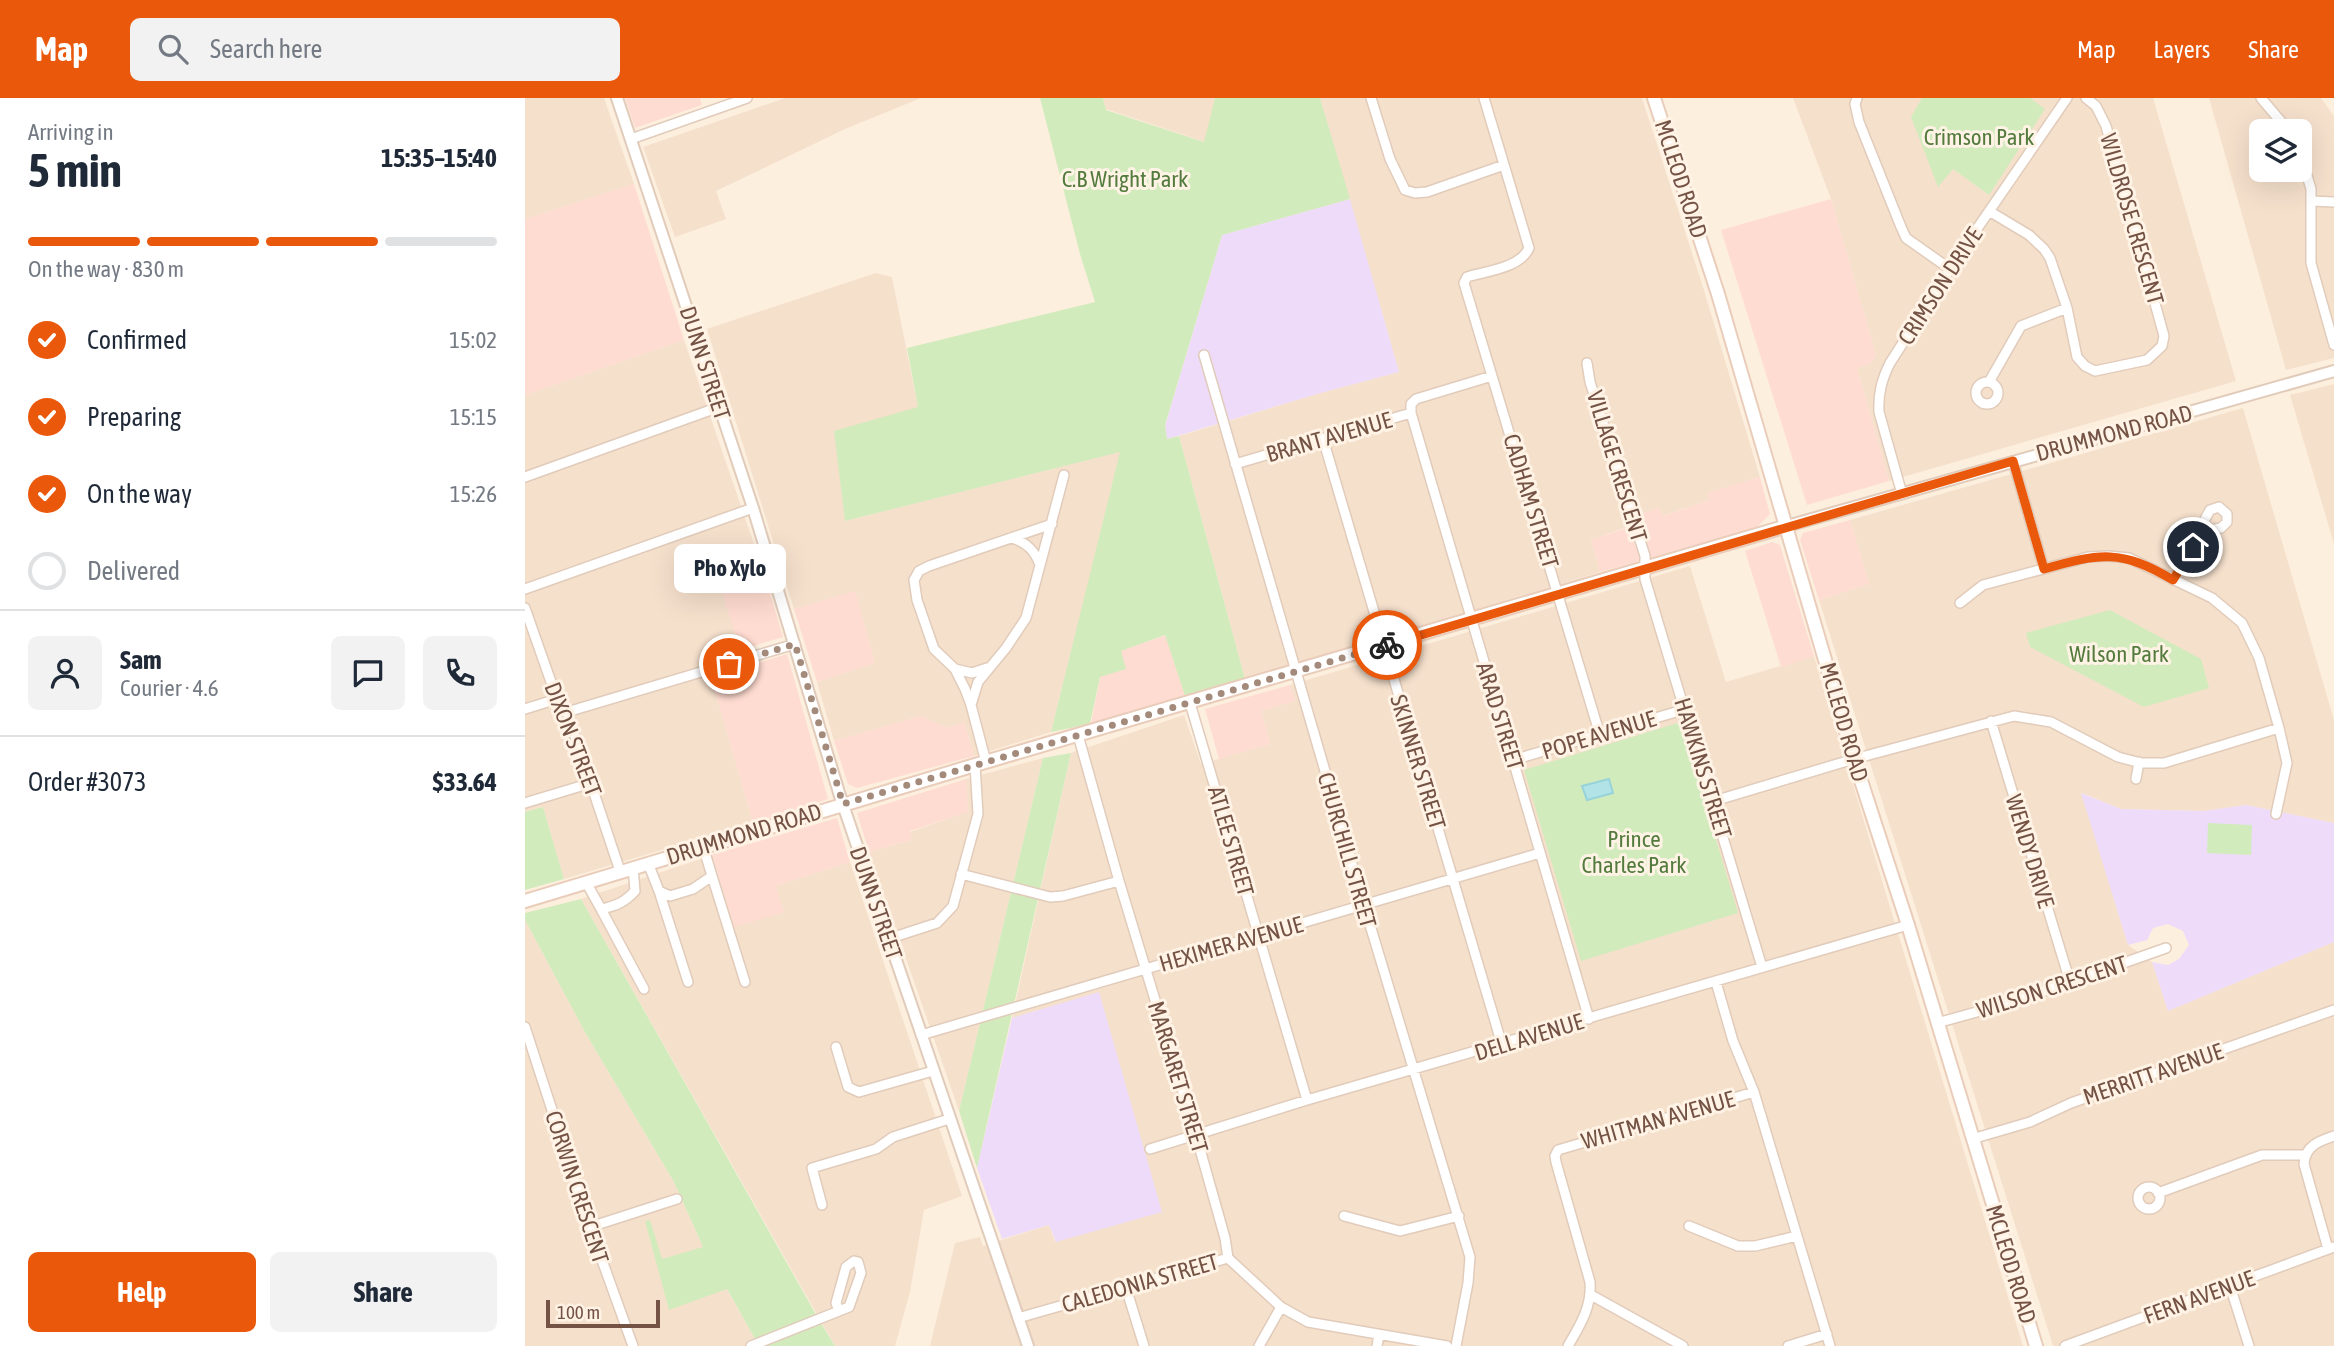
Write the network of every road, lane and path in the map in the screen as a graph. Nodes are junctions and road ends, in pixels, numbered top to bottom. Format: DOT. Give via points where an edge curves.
graph roads {
  1 [pos="617,98"];
  2 [pos="747,98"];
  3 [pos="1371,98"];
  4 [pos="1484,98"];
  5 [pos="1654,98"];
  6 [pos="1857,98"];
  7 [pos="2067,98"];
  8 [pos="2086,98"];
  9 [pos="2261,98"];
  10 [pos="2279,119"];
  11 [pos="631,139"];
  12 [pos="1504,165"];
  13 [pos="2310,182"];
  14 [pos="2312,201"];
  15 [pos="2334,202"];
  16 [pos="1989,211"];
  17 [pos="1950,269"];
  18 [pos="2067,308"];
  19 [pos="2334,345"];
  20 [pos="1204,355"];
  21 [pos="1587,363"];
  22 [pos="2334,371"];
  23 [pos="1492,376"];
  24 [pos="1989,382"];
  25 [pos="719,407"];
  26 [pos="1411,413"];
  27 [pos="1323,439"];
  28 [pos="2013,461"];
  29 [pos="1235,464"];
  30 [pos="1064,475"];
  31 [pos="525,477"];
  32 [pos="1902,494"];
  33 [pos="753,508"];
  34 [pos="1052,524"];
  35 [pos="1787,526"];
  36 [pos="2204,531"];
  37 [pos="1010,538"];
  38 [pos="1041,567"];
  39 [pos="1645,569"];
  40 [pos="2044,569"];
  41 [pos="2173,580"];
  42 [pos="525,589"];
  43 [pos="1559,595"];
  44 [pos="1960,603"];
  45 [pos="525,608"];
  46 [pos="1471,621"];
  47 [pos="795,644"];
  48 [pos="1383,646"];
  49 [pos="989,667"];
  50 [pos="955,669"];
  51 [pos="1295,671"];
  52 [pos="557,699"];
  53 [pos="1190,703"];
  54 [pos="971,705"];
  55 [pos="525,709"];
  56 [pos="1686,709"];
  57 [pos="567,712"];
  58 [pos="1991,721"];
  59 [pos="2280,728"];
  60 [pos="1078,735"];
  61 [pos="1600,735"];
  62 [pos="1854,759"];
  63 [pos="1513,760"];
  64 [pos="2139,762"];
  65 [pos="981,763"];
  66 [pos="2136,779"];
  67 [pos="591,783"];
  68 [pos="1714,801"];
  69 [pos="525,803"];
  70 [pos="843,804"];
  71 [pos="2276,814"];
  72 [pos="703,846"];
  73 [pos="1540,853"];
  74 [pos="648,863"];
  75 [pos="627,869"];
  76 [pos="961,873"];
  77 [pos="712,876"];
  78 [pos="1453,880"];
  79 [pos="1119,881"];
  80 [pos="586,882"];
  81 [pos="659,891"];
  82 [pos="525,901"];
  83 [pos="1364,905"];
  84 [pos="601,909"];
  85 [pos="1908,925"];
  86 [pos="1259,936"];
  87 [pos="888,939"];
  88 [pos="2166,948"];
  89 [pos="1762,967"];
  90 [pos="1146,970"];
  91 [pos="688,982"];
  92 [pos="745,982"];
  93 [pos="1716,982"];
  94 [pos="2070,982"];
  95 [pos="644,989"];
  96 [pos="2334,1010"];
  97 [pos="1589,1019"];
  98 [pos="1937,1023"];
  99 [pos="525,1027"];
  100 [pos="921,1035"];
  101 [pos="1501,1045"];
  102 [pos="836,1047"];
  103 [pos="1413,1070"];
  104 [pos="933,1071"];
  105 [pos="1754,1092"];
  106 [pos="1307,1100"];
  107 [pos="949,1119"];
  108 [pos="1196,1135"];
  109 [pos="2334,1136"];
  110 [pos="1972,1139"];
  111 [pos="1150,1149"];
  112 [pos="2305,1156"];
  113 [pos="2158,1193"];
  114 [pos="677,1199"];
  115 [pos="822,1205"];
  116 [pos="1344,1216"];
  117 [pos="1459,1216"];
  118 [pos="1689,1226"];
  119 [pos="590,1227"];
  120 [pos="1797,1237"];
  121 [pos="2331,1248"];
  122 [pos="1228,1258"];
  123 [pos="2230,1286"];
  124 [pos="1126,1288"];
  125 [pos="1591,1295"];
  126 [pos="1281,1307"];
  127 [pos="839,1311"];
  128 [pos="1018,1318"];
  129 [pos="1827,1334"];
  130 [pos="1379,1335"];
  131 [pos="633,1346"];
  132 [pos="751,1346"];
  133 [pos="1028,1346"];
  134 [pos="1144,1346"];
  135 [pos="1259,1346"];
  136 [pos="1377,1346"];
  137 [pos="1447,1346"];
  138 [pos="1456,1346"];
  139 [pos="1569,1346"];
  140 [pos="1683,1346"];
  141 [pos="1788,1346"];
  142 [pos="1831,1346"];
  143 [pos="2036,1346"];
  144 [pos="2065,1346"];
  145 [pos="2249,1346"];
  1 -- 11 [label="street, DUNN STREET"];
  2 -- 11 [label="street"];
  3 -- 12 [label="street" via="1389,159 1405,190 1427,192"];
  4 -- 12 [label="street"];
  5 -- 35 [label="main road, MCLEOD ROAD" via="1719,294"];
  6 -- 17 [label="street" via="1859,122 1906,238"];
  7 -- 16 [label="street, CRIMSON DRIVE"];
  8 -- 18 [label="street, WILDROSE CRESCENT" via="2106,126 2164,335 2162,346 2147,359 2095,371 2077,357"];
  9 -- 10 [label="street"];
  11 -- 25 [label="street, DUNN STREET"];
  12 -- 23 [label="street, CADHAM STREET" via="1529,248 1518,262 1467,277 1464,283"];
  13 -- 14 [label="street"];
  14 -- 15 [label="street"];
  14 -- 19 [label="street" via="2311,263"];
  16 -- 17 [label="street, CRIMSON DRIVE"];
  16 -- 18 [label="street" via="2044,248"];
  17 -- 32 [label="street, CRIMSON DRIVE" via="1882,379 1879,412"];
  18 -- 24 [label="street" via="2021,326"];
  20 -- 29 [label="street, CHURCHILL STREET"];
  21 -- 39 [label="street, VILLAGE CRESCENT" via="1645,556"];
  22 -- 28 [label="street, DRUMMOND ROAD"];
  23 -- 26 [label="street, BRANT AVENUE" via="1416,399"];
  23 -- 43 [label="street, CADHAM STREET"];
  25 -- 31 [label="street"];
  25 -- 33 [label="street, DUNN STREET"];
  26 -- 27 [label="street, BRANT AVENUE"];
  26 -- 46 [label="street, ARAD STREET"];
  27 -- 29 [label="street, BRANT AVENUE"];
  27 -- 48 [label="street, SKINNER STREET"];
  28 -- 32 [label="street, DRUMMOND ROAD"];
  28 -- 40 [label="street"];
  29 -- 51 [label="street, CHURCHILL STREET"];
  30 -- 34 [label="street"];
  32 -- 35 [label="street, DRUMMOND ROAD"];
  33 -- 42 [label="street"];
  33 -- 47 [label="street, DUNN STREET"];
  34 -- 37 [label="street"];
  34 -- 38 [label="street"];
  35 -- 39 [label="main road, DRUMMOND ROAD"];
  35 -- 62 [label="main road, MCLEOD ROAD"];
  36 -- 41 [label="street"];
  37 -- 38 [label="street" via="1029,546"];
  37 -- 50 [label="street" via="929,565 914,580 928,636 934,649"];
  38 -- 49 [label="street" via="1026,618"];
  39 -- 43 [label="main road, DRUMMOND ROAD"];
  39 -- 56 [label="street, HAWKINS STREET"];
  40 -- 41 [label="street" via="2108,556 2129,558"];
  40 -- 44 [label="street" via="1983,586"];
  41 -- 59 [label="street" via="2212,598 2242,623 2259,658"];
  43 -- 46 [label="main road, DRUMMOND ROAD"];
  43 -- 61 [label="street, CADHAM STREET"];
  45 -- 52 [label="street, DIXON STREET"];
  46 -- 48 [label="main road, DRUMMOND ROAD"];
  46 -- 63 [label="street, ARAD STREET"];
  47 -- 57 [label="street"];
  47 -- 70 [label="street, DUNN STREET"];
  48 -- 51 [label="main road, DRUMMOND ROAD"];
  48 -- 78 [label="street, SKINNER STREET"];
  49 -- 50 [label="street" via="972,673"];
  49 -- 54 [label="street" via="978,682"];
  50 -- 54 [label="street"];
  51 -- 53 [label="main road, DRUMMOND ROAD"];
  51 -- 83 [label="street, CHURCHILL STREET"];
  52 -- 55 [label="street"];
  52 -- 57 [label="street, DIXON STREET"];
  53 -- 60 [label="main road, DRUMMOND ROAD"];
  53 -- 86 [label="street, ATLEE STREET"];
  54 -- 65 [label="street"];
  56 -- 61 [label="street, POPE AVENUE"];
  56 -- 68 [label="street, HAWKINS STREET"];
  57 -- 67 [label="street, DIXON STREET"];
  58 -- 62 [label="street"];
  58 -- 64 [label="street" via="2014,716 2051,722 2118,757"];
  58 -- 94 [label="street, WENDY DRIVE"];
  59 -- 64 [label="street" via="2164,764"];
  59 -- 71 [label="street" via="2287,762"];
  60 -- 65 [label="main road, DRUMMOND ROAD"];
  60 -- 79 [label="street, MARGARET STREET"];
  61 -- 63 [label="street, POPE AVENUE"];
  62 -- 68 [label="street"];
  62 -- 85 [label="main road, MCLEOD ROAD"];
  63 -- 73 [label="street, ARAD STREET"];
  64 -- 66 [label="street"];
  65 -- 70 [label="main road, DRUMMOND ROAD"];
  65 -- 76 [label="street" via="978,814"];
  67 -- 69 [label="street"];
  67 -- 75 [label="street, DIXON STREET"];
  68 -- 89 [label="street, HAWKINS STREET"];
  70 -- 72 [label="main road, DRUMMOND ROAD"];
  70 -- 87 [label="street, DUNN STREET"];
  72 -- 74 [label="main road, DRUMMOND ROAD"];
  72 -- 77 [label="street"];
  73 -- 78 [label="street, HEXIMER AVENUE"];
  73 -- 97 [label="street, ARAD STREET"];
  74 -- 75 [label="main road, DRUMMOND ROAD"];
  74 -- 81 [label="street"];
  75 -- 80 [label="main road, DRUMMOND ROAD"];
  75 -- 84 [label="street" via="635,891 622,903"];
  76 -- 79 [label="street" via="1050,897"];
  76 -- 87 [label="street" via="953,906 937,923"];
  77 -- 81 [label="street" via="693,890 670,896"];
  77 -- 92 [label="street"];
  78 -- 83 [label="street, HEXIMER AVENUE"];
  78 -- 101 [label="street, SKINNER STREET"];
  79 -- 90 [label="street, MARGARET STREET"];
  80 -- 82 [label="main road, DRUMMOND ROAD"];
  80 -- 84 [label="street"];
  81 -- 91 [label="street"];
  83 -- 86 [label="street, HEXIMER AVENUE"];
  83 -- 103 [label="street, CHURCHILL STREET"];
  84 -- 95 [label="street"];
  85 -- 89 [label="street, DELL AVENUE"];
  85 -- 98 [label="main road, MCLEOD ROAD"];
  86 -- 90 [label="street, HEXIMER AVENUE"];
  86 -- 106 [label="street, ATLEE STREET"];
  87 -- 100 [label="street, DUNN STREET"];
  88 -- 94 [label="street, WILSON CRESCENT"];
  89 -- 93 [label="street, DELL AVENUE"];
  90 -- 100 [label="street, HEXIMER AVENUE"];
  90 -- 108 [label="street, MARGARET STREET"];
  93 -- 97 [label="street, DELL AVENUE"];
  93 -- 105 [label="street"];
  94 -- 98 [label="street, WILSON CRESCENT"];
  96 -- 110 [label="street, MERRITT AVENUE" via="2211,1049 2030,1122"];
  97 -- 101 [label="street, DELL AVENUE"];
  98 -- 110 [label="main road, MCLEOD ROAD"];
  99 -- 119 [label="street, CORWIN CRESCENT"];
  100 -- 104 [label="street, DUNN STREET"];
  101 -- 103 [label="street, DELL AVENUE"];
  102 -- 104 [label="street" via="848,1087 859,1092"];
  103 -- 106 [label="street, DELL AVENUE"];
  103 -- 117 [label="street, CHURCHILL STREET"];
  104 -- 107 [label="street, DUNN STREET"];
  105 -- 120 [label="street"];
  105 -- 125 [label="street, WHITMAN AVENUE" via="1558,1150 1556,1161"];
  106 -- 108 [label="street, DELL AVENUE"];
  107 -- 115 [label="street" via="893,1137 876,1149 812,1168"];
  107 -- 128 [label="street, DUNN STREET"];
  108 -- 111 [label="street, DELL AVENUE"];
  108 -- 122 [label="street, MARGARET STREET"];
  109 -- 112 [label="street" via="2318,1142"];
  110 -- 143 [label="main road, MCLEOD ROAD"];
  112 -- 113 [label="street" via="2262,1155"];
  112 -- 121 [label="street" via="2305,1171"];
  114 -- 119 [label="street"];
  116 -- 117 [label="street" via="1400,1231"];
  117 -- 138 [label="street, CHURCHILL STREET" via="1470,1256"];
  118 -- 120 [label="street" via="1738,1246"];
  119 -- 131 [label="street, CORWIN CRESCENT"];
  120 -- 129 [label="street"];
  121 -- 123 [label="street, FERN AVENUE"];
  122 -- 124 [label="street, CALEDONIA STREET"];
  122 -- 126 [label="street, CALEDONIA STREET"];
  123 -- 144 [label="street, FERN AVENUE"];
  123 -- 145 [label="street"];
  124 -- 128 [label="street, CALEDONIA STREET"];
  124 -- 134 [label="street"];
  125 -- 139 [label="street"];
  125 -- 140 [label="street"];
  126 -- 130 [label="street, CALEDONIA STREET" via="1308,1322"];
  126 -- 135 [label="street"];
  127 -- 127 [label="street" via="849,1307 854,1297 861,1273 858,1262 846,1267 836,1303"];
  127 -- 132 [label="street"];
  128 -- 133 [label="street, DUNN STREET"];
  129 -- 141 [label="street"];
  129 -- 142 [label="street"];
  130 -- 136 [label="street"];
  130 -- 137 [label="street, CALEDONIA STREET"];
}
